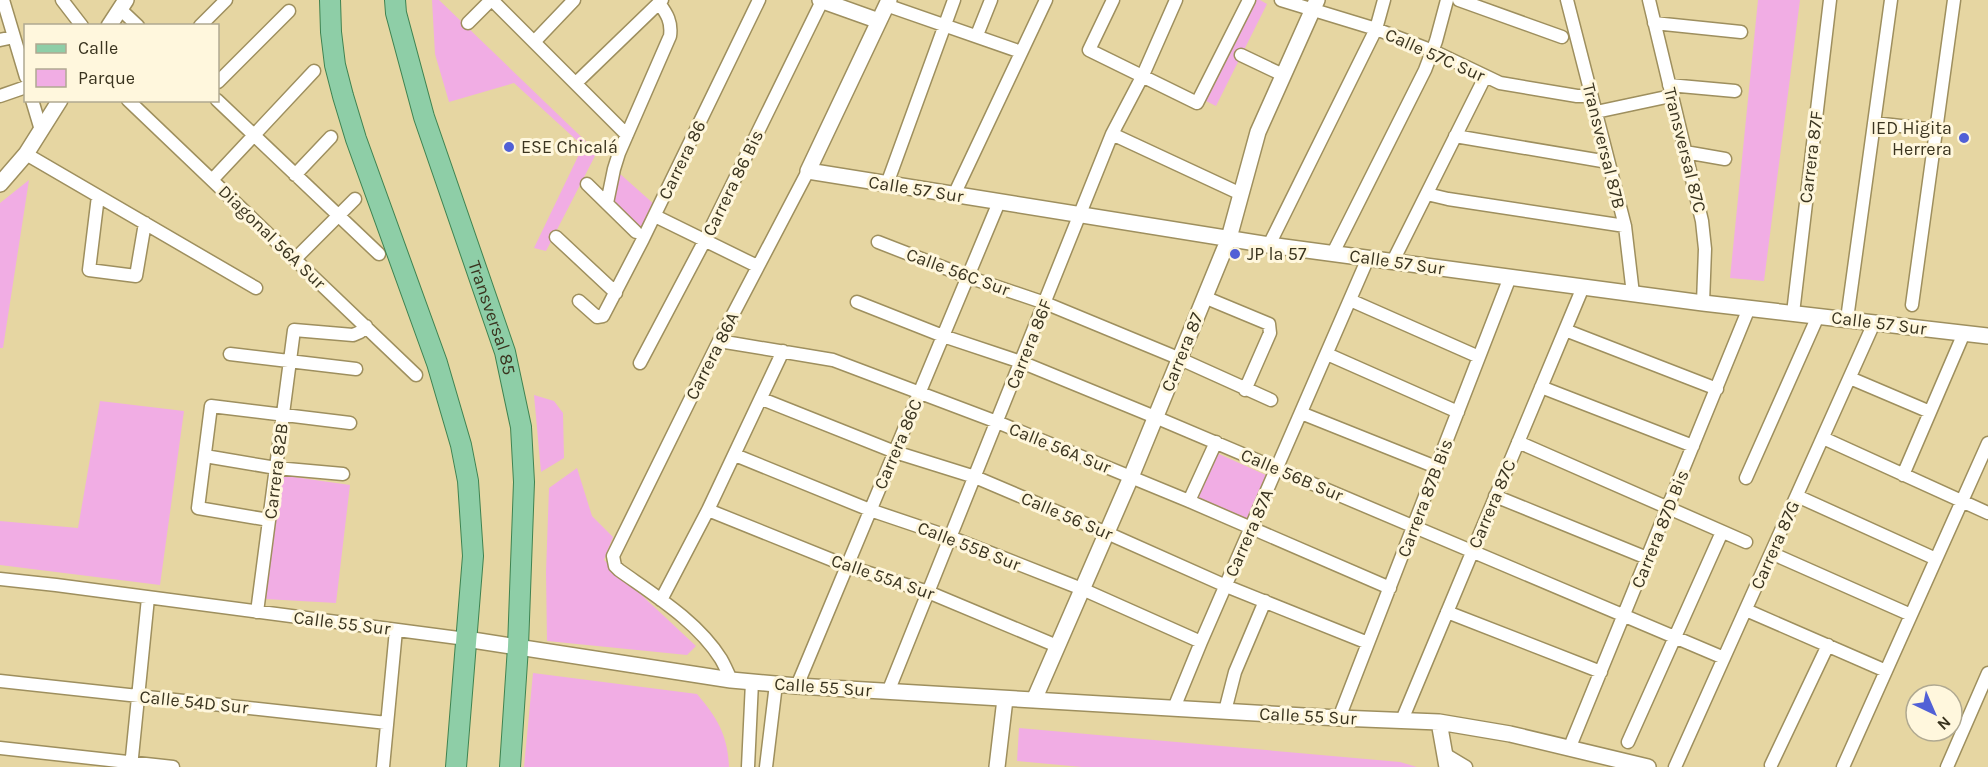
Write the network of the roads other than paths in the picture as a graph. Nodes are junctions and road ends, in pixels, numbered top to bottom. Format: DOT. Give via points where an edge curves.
graph roads {
  1 [pos="3,0"];
  2 [pos="62,0"];
  3 [pos="226,0"];
  4 [pos="330,0"];
  5 [pos="395,0"];
  6 [pos="491,0"];
  7 [pos="574,0"];
  8 [pos="759,0"];
  9 [pos="821,0"];
  10 [pos="954,0"];
  11 [pos="991,0"];
  12 [pos="1046,0"];
  13 [pos="1113,0"];
  14 [pos="1176,0"];
  15 [pos="1249,0"];
  16 [pos="1281,0"];
  17 [pos="1384,0"];
  18 [pos="1447,0"];
  19 [pos="1459,0"];
  20 [pos="1567,0"];
  21 [pos="1649,0"];
  22 [pos="1830,0"];
  23 [pos="1891,0"];
  24 [pos="1954,0"];
  25 [pos="660,1"];
  26 [pos="887,3"];
  27 [pos="1316,4"];
  28 [pos="123,5"];
  29 [pos="288,11"];
  30 [pos="879,21"];
  31 [pos="468,23"];
  32 [pos="80,24"];
  33 [pos="110,24"];
  34 [pos="137,24"];
  35 [pos="202,24"];
  36 [pos="1654,24"];
  37 [pos="944,25"];
  38 [pos="1376,29"];
  39 [pos="1741,32"];
  40 [pos="977,35"];
  41 [pos="14,37"];
  42 [pos="1562,37"];
  43 [pos="0,40"];
  44 [pos="534,42"];
  45 [pos="1433,51"];
  46 [pos="1021,52"];
  47 [pos="1241,55"];
  48 [pos="24,70"];
  49 [pos="314,70"];
  50 [pos="1143,75"];
  51 [pos="1284,75"];
  52 [pos="1485,77"];
  53 [pos="219,81"];
  54 [pos="576,83"];
  55 [pos="24,88"];
  56 [pos="1670,90"];
  57 [pos="1735,92"];
  58 [pos="0,96"];
  59 [pos="1592,96"];
  60 [pos="33,102"];
  61 [pos="59,102"];
  62 [pos="130,102"];
  63 [pos="219,102"];
  64 [pos="1596,112"];
  65 [pos="1874,123"];
  66 [pos="41,130"];
  67 [pos="1936,130"];
  68 [pos="1112,134"];
  69 [pos="253,135"];
  70 [pos="627,135"];
  71 [pos="1455,136"];
  72 [pos="331,137"];
  73 [pos="1685,152"];
  74 [pos="26,154"];
  75 [pos="1725,159"];
  76 [pos="1608,162"];
  77 [pos="808,171"];
  78 [pos="295,175"];
  79 [pos="212,180"];
  80 [pos="587,183"];
  81 [pos="0,184"];
  82 [pos="887,184"];
  83 [pos="1241,194"];
  84 [pos="1427,194"];
  85 [pos="954,195"];
  86 [pos="98,196"];
  87 [pos="355,198"];
  88 [pos="999,202"];
  89 [pos="607,203"];
  90 [pos="1081,215"];
  91 [pos="338,216"];
  92 [pos="655,216"];
  93 [pos="145,223"];
  94 [pos="1625,226"];
  95 [pos="636,232"];
  96 [pos="556,237"];
  97 [pos="1229,238"];
  98 [pos="705,240"];
  99 [pos="878,242"];
  100 [pos="1269,245"];
  101 [pos="1333,253"];
  102 [pos="379,254"];
  103 [pos="1368,258"];
  104 [pos="295,259"];
  105 [pos="1393,261"];
  106 [pos="757,266"];
  107 [pos="968,277"];
  108 [pos="1510,277"];
  109 [pos="1583,287"];
  110 [pos="256,288"];
  111 [pos="616,293"];
  112 [pos="1633,294"];
  113 [pos="1204,297"];
  114 [pos="579,300"];
  115 [pos="1350,300"];
  116 [pos="856,302"];
  117 [pos="1045,303"];
  118 [pos="1703,303"];
  119 [pos="1912,305"];
  120 [pos="1749,308"];
  121 [pos="1793,313"];
  122 [pos="1818,316"];
  123 [pos="1847,319"];
  124 [pos="1874,323"];
  125 [pos="366,326"];
  126 [pos="1565,330"];
  127 [pos="1964,333"];
  128 [pos="943,336"];
  129 [pos="1988,336"];
  130 [pos="719,341"];
  131 [pos="783,351"];
  132 [pos="230,354"];
  133 [pos="1327,354"];
  134 [pos="1479,357"];
  135 [pos="1179,358"];
  136 [pos="290,362"];
  137 [pos="1022,362"];
  138 [pos="640,363"];
  139 [pos="356,369"];
  140 [pos="416,375"];
  141 [pos="1850,378"];
  142 [pos="1541,387"];
  143 [pos="1717,389"];
  144 [pos="1245,390"];
  145 [pos="919,394"];
  146 [pos="762,399"];
  147 [pos="1271,400"];
  148 [pos="1458,412"];
  149 [pos="1930,412"];
  150 [pos="1301,413"];
  151 [pos="283,415"];
  152 [pos="1155,417"];
  153 [pos="997,422"];
  154 [pos="350,423"];
  155 [pos="1823,438"];
  156 [pos="1216,442"];
  157 [pos="1518,442"];
  158 [pos="1988,443"];
  159 [pos="1694,446"];
  160 [pos="895,452"];
  161 [pos="735,455"];
  162 [pos="205,456"];
  163 [pos="1436,467"];
  164 [pos="276,468"];
  165 [pos="1277,469"];
  166 [pos="343,474"];
  167 [pos="1903,475"];
  168 [pos="975,477"];
  169 [pos="1131,477"];
  170 [pos="1746,478"];
  171 [pos="1495,496"];
  172 [pos="1797,496"];
  173 [pos="1189,501"];
  174 [pos="1962,501"];
  175 [pos="1668,508"];
  176 [pos="708,510"];
  177 [pos="870,510"];
  178 [pos="1988,513"];
  179 [pos="269,520"];
  180 [pos="1413,526"];
  181 [pos="1251,528"];
  182 [pos="1722,532"];
  183 [pos="1107,533"];
  184 [pos="951,537"];
  185 [pos="1746,542"];
  186 [pos="1472,551"];
  187 [pos="1771,553"];
  188 [pos="1647,558"];
  189 [pos="1936,559"];
  190 [pos="847,566"];
  191 [pos="0,579"];
  192 [pos="1226,586"];
  193 [pos="1389,588"];
  194 [pos="1082,589"];
  195 [pos="928,592"];
  196 [pos="147,598"];
  197 [pos="661,600"];
  198 [pos="1264,601"];
  199 [pos="1746,610"];
  200 [pos="257,612"];
  201 [pos="1447,612"];
  202 [pos="1911,615"];
  203 [pos="1624,616"];
  204 [pos="396,630"];
  205 [pos="1674,637"];
  206 [pos="466,639"];
  207 [pos="1201,642"];
  208 [pos="1368,643"];
  209 [pos="1828,645"];
  210 [pos="1057,646"];
  211 [pos="518,647"];
  212 [pos="1724,658"];
  213 [pos="1886,671"];
  214 [pos="1601,672"];
  215 [pos="1988,673"];
  216 [pos="731,680"];
  217 [pos="0,681"];
  218 [pos="752,682"];
  219 [pos="776,684"];
  220 [pos="796,686"];
  221 [pos="888,692"];
  222 [pos="138,696"];
  223 [pos="1005,699"];
  224 [pos="1034,700"];
  225 [pos="1174,708"];
  226 [pos="1225,711"];
  227 [pos="1339,718"];
  228 [pos="1402,720"];
  229 [pos="1439,722"];
  230 [pos="387,723"];
  231 [pos="1628,742"];
  232 [pos="0,748"];
  233 [pos="1569,749"];
  234 [pos="1446,761"];
  235 [pos="131,765"];
  236 [pos="1770,765"];
  237 [pos="173,767"];
  238 [pos="383,767"];
  239 [pos="456,767"];
  240 [pos="510,767"];
  241 [pos="748,767"];
  242 [pos="766,767"];
  243 [pos="997,767"];
  244 [pos="1466,767"];
  245 [pos="1648,767"];
  246 [pos="1675,767"];
  247 [pos="1843,767"];
  248 [pos="1947,767"];
  1 -- 41 [label="street"];
  2 -- 32 [label="street"];
  3 -- 35 [label="street"];
  4 -- 206 [label="main road" via="334,58 343,96 437,363 468,481 473,556"];
  5 -- 211 [label="main road, Transversal 85" via="413,83 498,328 521,427 524,482"];
  6 -- 31 [label="street"];
  6 -- 44 [label="street"];
  7 -- 44 [label="street"];
  8 -- 92 [label="street, Carrera 86"];
  9 -- 30 [label="street"];
  9 -- 98 [label="street, Carrera 86 Bis"];
  10 -- 37 [label="street"];
  11 -- 40 [label="street"];
  12 -- 46 [label="street"];
  13 -- 50 [label="street" via="1089,50"];
  14 -- 50 [label="street, Carrera 86F"];
  15 -- 50 [label="street" via="1197,103"];
  16 -- 27 [label="street, Calle 57C Sur"];
  17 -- 38 [label="street"];
  18 -- 45 [label="street"];
  19 -- 42 [label="street"];
  20 -- 59 [label="street, Transversal 87B"];
  21 -- 36 [label="street, Transversal 87C"];
  22 -- 121 [label="street, Carrera 87F"];
  23 -- 65 [label="street"];
  24 -- 67 [label="street"];
  25 -- 54 [label="street"];
  25 -- 70 [label="street" via="669,17 670,36"];
  26 -- 30 [label="street, Carrera 86A"];
  26 -- 37 [label="street"];
  27 -- 38 [label="street, Calle 57C Sur"];
  27 -- 51 [label="street, Carrera 87"];
  28 -- 33 [label="street"];
  28 -- 34 [label="street"];
  29 -- 53 [label="street"];
  30 -- 77 [label="street, Carrera 86A"];
  36 -- 39 [label="street"];
  36 -- 56 [label="street, Transversal 87C"];
  37 -- 40 [label="street"];
  37 -- 82 [label="street"];
  38 -- 45 [label="street, Calle 57C Sur"];
  38 -- 100 [label="street"];
  40 -- 46 [label="street"];
  41 -- 43 [label="street"];
  41 -- 48 [label="street"];
  44 -- 54 [label="street"];
  45 -- 52 [label="street, Calle 57C Sur"];
  45 -- 101 [label="street"];
  46 -- 85 [label="street"];
  47 -- 51 [label="street"];
  49 -- 69 [label="street"];
  50 -- 68 [label="street, Carrera 86F"];
  51 -- 83 [label="street, Carrera 87" via="1258,132"];
  52 -- 59 [label="street, Calle 57C Sur" via="1500,83"];
  52 -- 71 [label="street"];
  54 -- 70 [label="street"];
  55 -- 58 [label="street"];
  56 -- 57 [label="street"];
  56 -- 64 [label="street"];
  56 -- 73 [label="street, Transversal 87C"];
  59 -- 64 [label="street, Transversal 87B"];
  60 -- 66 [label="street"];
  61 -- 66 [label="street"];
  62 -- 79 [label="street, Diagonal 56A Sur"];
  63 -- 69 [label="street"];
  64 -- 76 [label="street, Transversal 87B"];
  65 -- 67 [label="street"];
  65 -- 123 [label="street"];
  66 -- 74 [label="street"];
  67 -- 119 [label="street"];
  68 -- 83 [label="street"];
  68 -- 90 [label="street, Carrera 86F"];
  69 -- 78 [label="street"];
  69 -- 79 [label="street"];
  70 -- 89 [label="street"];
  71 -- 76 [label="street"];
  71 -- 84 [label="street"];
  72 -- 78 [label="street"];
  73 -- 75 [label="street"];
  73 -- 118 [label="street, Transversal 87C" via="1704,234"];
  74 -- 81 [label="street"];
  74 -- 86 [label="street"];
  76 -- 94 [label="street, Transversal 87B"];
  77 -- 82 [label="street, Calle 57 Sur"];
  77 -- 106 [label="street, Carrera 86A"];
  78 -- 91 [label="street"];
  79 -- 104 [label="street, Diagonal 56A Sur"];
  80 -- 89 [label="street"];
  82 -- 85 [label="street, Calle 57 Sur"];
  83 -- 97 [label="street, Carrera 87"];
  84 -- 94 [label="street"];
  84 -- 105 [label="street"];
  85 -- 88 [label="street, Calle 57 Sur"];
  86 -- 93 [label="street"];
  86 -- 93 [label="street" via="88,270 136,276"];
  87 -- 91 [label="street"];
  88 -- 90 [label="street, Calle 57 Sur"];
  88 -- 107 [label="street, Carrera 86C"];
  89 -- 95 [label="street"];
  90 -- 97 [label="street, Calle 57 Sur"];
  90 -- 117 [label="street, Carrera 86F"];
  91 -- 102 [label="street"];
  91 -- 104 [label="street"];
  92 -- 98 [label="street"];
  92 -- 111 [label="street, Carrera 86"];
  93 -- 110 [label="street"];
  94 -- 112 [label="street, Transversal 87B"];
  96 -- 111 [label="street"];
  97 -- 100 [label="street, Calle 57 Sur"];
  97 -- 113 [label="street, Carrera 87"];
  98 -- 106 [label="street"];
  98 -- 138 [label="street, Carrera 86 Bis"];
  99 -- 107 [label="street, Calle 56C Sur"];
  100 -- 101 [label="street, Calle 57 Sur"];
  101 -- 103 [label="street, Calle 57 Sur"];
  103 -- 105 [label="street, Calle 57 Sur"];
  103 -- 115 [label="street, Carrera 87A"];
  104 -- 125 [label="street, Diagonal 56A Sur"];
  105 -- 108 [label="street, Calle 57 Sur"];
  106 -- 130 [label="street, Carrera 86A"];
  107 -- 117 [label="street, Calle 56C Sur"];
  107 -- 128 [label="street, Carrera 86C"];
  108 -- 109 [label="street, Calle 57 Sur"];
  108 -- 134 [label="street, Carrera 87B Bis"];
  109 -- 112 [label="street, Calle 57 Sur"];
  109 -- 126 [label="street, Carrera 87C"];
  111 -- 114 [label="street, Carrera 86" via="600,317"];
  112 -- 118 [label="street, Calle 57 Sur"];
  113 -- 135 [label="street, Carrera 87"];
  113 -- 144 [label="street" via="1269,324 1270,333"];
  115 -- 133 [label="street, Carrera 87A"];
  115 -- 134 [label="street"];
  116 -- 128 [label="street, Calle 56B Sur"];
  117 -- 135 [label="street, Calle 56C Sur"];
  117 -- 137 [label="street, Carrera 86F"];
  118 -- 120 [label="street, Calle 57 Sur"];
  120 -- 121 [label="street, Calle 57 Sur"];
  120 -- 143 [label="street, Carrera 87D Bis"];
  121 -- 122 [label="street, Calle 57 Sur"];
  122 -- 123 [label="street, Calle 57 Sur"];
  122 -- 170 [label="street"];
  123 -- 124 [label="street, Calle 57 Sur"];
  124 -- 127 [label="street, Calle 57 Sur"];
  124 -- 141 [label="street, Carrera 87G"];
  125 -- 136 [label="street, Carrera 82B" via="353,335 294,330"];
  125 -- 140 [label="street, Diagonal 56A Sur"];
  126 -- 142 [label="street, Carrera 87C"];
  126 -- 143 [label="street"];
  127 -- 129 [label="street, Calle 57 Sur"];
  127 -- 149 [label="street"];
  128 -- 137 [label="street, Calle 56B Sur"];
  128 -- 145 [label="street, Carrera 86C"];
  130 -- 131 [label="street, Calle 56A Sur"];
  130 -- 197 [label="street, Carrera 86A" via="614,556 619,570"];
  131 -- 145 [label="street, Calle 56A Sur" via="833,360"];
  131 -- 146 [label="street"];
  132 -- 136 [label="street"];
  133 -- 148 [label="street"];
  133 -- 150 [label="street, Carrera 87A"];
  134 -- 148 [label="street, Carrera 87B Bis"];
  135 -- 144 [label="street, Calle 56C Sur"];
  135 -- 152 [label="street, Carrera 87"];
  136 -- 139 [label="street"];
  136 -- 151 [label="street, Carrera 82B"];
  137 -- 152 [label="street, Calle 56B Sur"];
  137 -- 153 [label="street, Carrera 86F"];
  141 -- 149 [label="street"];
  141 -- 155 [label="street, Carrera 87G"];
  142 -- 157 [label="street, Carrera 87C"];
  142 -- 159 [label="street"];
  143 -- 159 [label="street, Carrera 87D Bis"];
  144 -- 147 [label="street, Calle 56C Sur"];
  145 -- 153 [label="street, Calle 56A Sur"];
  145 -- 160 [label="street, Carrera 86C"];
  146 -- 160 [label="street, Calle 56 Sur"];
  146 -- 161 [label="street"];
  148 -- 163 [label="street, Carrera 87B Bis"];
  149 -- 167 [label="street"];
  150 -- 163 [label="street"];
  150 -- 165 [label="street, Carrera 87A"];
  151 -- 154 [label="street"];
  151 -- 162 [label="street" via="211,406"];
  151 -- 164 [label="street, Carrera 82B"];
  152 -- 156 [label="street, Calle 56B Sur"];
  152 -- 169 [label="street, Carrera 87"];
  153 -- 168 [label="street, Carrera 86F"];
  153 -- 169 [label="street, Calle 56A Sur"];
  155 -- 167 [label="street"];
  155 -- 172 [label="street, Carrera 87G"];
  156 -- 165 [label="street, Calle 56B Sur"];
  156 -- 173 [label="street"];
  157 -- 171 [label="street, Carrera 87C"];
  157 -- 175 [label="street"];
  158 -- 174 [label="street"];
  159 -- 175 [label="street, Carrera 87D Bis"];
  160 -- 168 [label="street, Calle 56 Sur"];
  160 -- 177 [label="street, Carrera 86C"];
  161 -- 176 [label="street"];
  161 -- 177 [label="street, Calle 55B Sur"];
  162 -- 164 [label="street"];
  162 -- 179 [label="street" via="198,508"];
  163 -- 180 [label="street, Carrera 87B Bis"];
  164 -- 166 [label="street"];
  164 -- 179 [label="street, Carrera 82B"];
  165 -- 180 [label="street, Calle 56B Sur"];
  165 -- 181 [label="street, Carrera 87A"];
  167 -- 174 [label="street"];
  168 -- 183 [label="street, Calle 56 Sur"];
  168 -- 184 [label="street, Carrera 86F"];
  169 -- 173 [label="street, Calle 56A Sur"];
  169 -- 183 [label="street, Carrera 87"];
  171 -- 186 [label="street, Carrera 87C"];
  171 -- 188 [label="street"];
  172 -- 187 [label="street, Carrera 87G"];
  172 -- 189 [label="street"];
  173 -- 181 [label="street, Calle 56A Sur"];
  174 -- 178 [label="street"];
  174 -- 189 [label="street"];
  175 -- 182 [label="street"];
  175 -- 188 [label="street, Carrera 87D Bis"];
  176 -- 190 [label="street, Calle 55A Sur"];
  176 -- 197 [label="street"];
  177 -- 184 [label="street, Calle 55B Sur"];
  177 -- 190 [label="street, Carrera 86C"];
  179 -- 200 [label="street, Carrera 82B"];
  180 -- 186 [label="street, Calle 56B Sur"];
  180 -- 193 [label="street, Carrera 87B Bis"];
  181 -- 192 [label="street, Carrera 87A"];
  181 -- 193 [label="street, Calle 56A Sur"];
  182 -- 185 [label="street"];
  182 -- 205 [label="street"];
  183 -- 192 [label="street, Calle 56 Sur"];
  183 -- 194 [label="street, Carrera 87"];
  184 -- 194 [label="street, Calle 55B Sur"];
  184 -- 195 [label="street, Carrera 86F"];
  186 -- 201 [label="street, Carrera 87C"];
  186 -- 203 [label="street, Calle 56B Sur"];
  187 -- 199 [label="street, Carrera 87G"];
  187 -- 202 [label="street"];
  188 -- 203 [label="street, Carrera 87D Bis"];
  189 -- 202 [label="street"];
  190 -- 195 [label="street, Calle 55A Sur"];
  190 -- 220 [label="street, Carrera 86C"];
  191 -- 196 [label="street, Calle 55 Sur"];
  192 -- 198 [label="street, Calle 56 Sur"];
  192 -- 207 [label="street, Carrera 87A"];
  193 -- 208 [label="street, Carrera 87B Bis"];
  194 -- 207 [label="street, Calle 55B Sur"];
  194 -- 210 [label="street, Carrera 87"];
  195 -- 210 [label="street, Calle 55A Sur"];
  195 -- 221 [label="street, Carrera 86F"];
  196 -- 200 [label="street, Calle 55 Sur"];
  196 -- 222 [label="street"];
  197 -- 216 [label="street, Carrera 86A" via="699,633 721,659"];
  198 -- 208 [label="street, Calle 56 Sur"];
  198 -- 226 [label="street" via="1235,672"];
  199 -- 209 [label="street"];
  199 -- 212 [label="street, Carrera 87G"];
  200 -- 204 [label="street, Calle 55 Sur"];
  201 -- 214 [label="street"];
  201 -- 228 [label="street, Carrera 87C"];
  202 -- 213 [label="street"];
  203 -- 205 [label="street, Calle 56B Sur"];
  203 -- 214 [label="street, Carrera 87D Bis"];
  204 -- 206 [label="street, Calle 55 Sur"];
  204 -- 230 [label="street"];
  205 -- 212 [label="street, Calle 56B Sur"];
  205 -- 231 [label="street"];
  206 -- 211 [label="street, Calle 55 Sur"];
  206 -- 239 [label="main road"];
  207 -- 225 [label="street, Carrera 87A"];
  208 -- 227 [label="street, Carrera 87B Bis"];
  209 -- 213 [label="street"];
  209 -- 236 [label="street"];
  210 -- 224 [label="street, Carrera 87"];
  211 -- 216 [label="street, Calle 55 Sur"];
  211 -- 240 [label="main road, Transversal 85"];
  212 -- 246 [label="street, Carrera 87G"];
  213 -- 247 [label="street"];
  214 -- 233 [label="street, Carrera 87D Bis"];
  215 -- 248 [label="street"];
  216 -- 218 [label="street, Calle 55 Sur"];
  217 -- 222 [label="street, Calle 54D Sur"];
  218 -- 219 [label="street, Calle 55 Sur"];
  218 -- 241 [label="street"];
  219 -- 220 [label="street, Calle 55 Sur"];
  219 -- 242 [label="street"];
  220 -- 221 [label="street, Calle 55 Sur"];
  221 -- 223 [label="street, Calle 55 Sur"];
  222 -- 230 [label="street, Calle 54D Sur"];
  222 -- 235 [label="street"];
  223 -- 224 [label="street, Calle 55 Sur"];
  223 -- 243 [label="street"];
  224 -- 225 [label="street, Calle 55 Sur"];
  225 -- 226 [label="street, Calle 55 Sur"];
  226 -- 227 [label="street, Calle 55 Sur"];
  227 -- 228 [label="street, Calle 55 Sur"];
  228 -- 229 [label="street, Calle 55 Sur"];
  229 -- 233 [label="street, Calle 55 Sur"];
  229 -- 234 [label="street"];
  230 -- 238 [label="street"];
  232 -- 235 [label="street"];
  233 -- 245 [label="street, Calle 55 Sur"];
  234 -- 244 [label="street"];
  235 -- 237 [label="street"];
}
